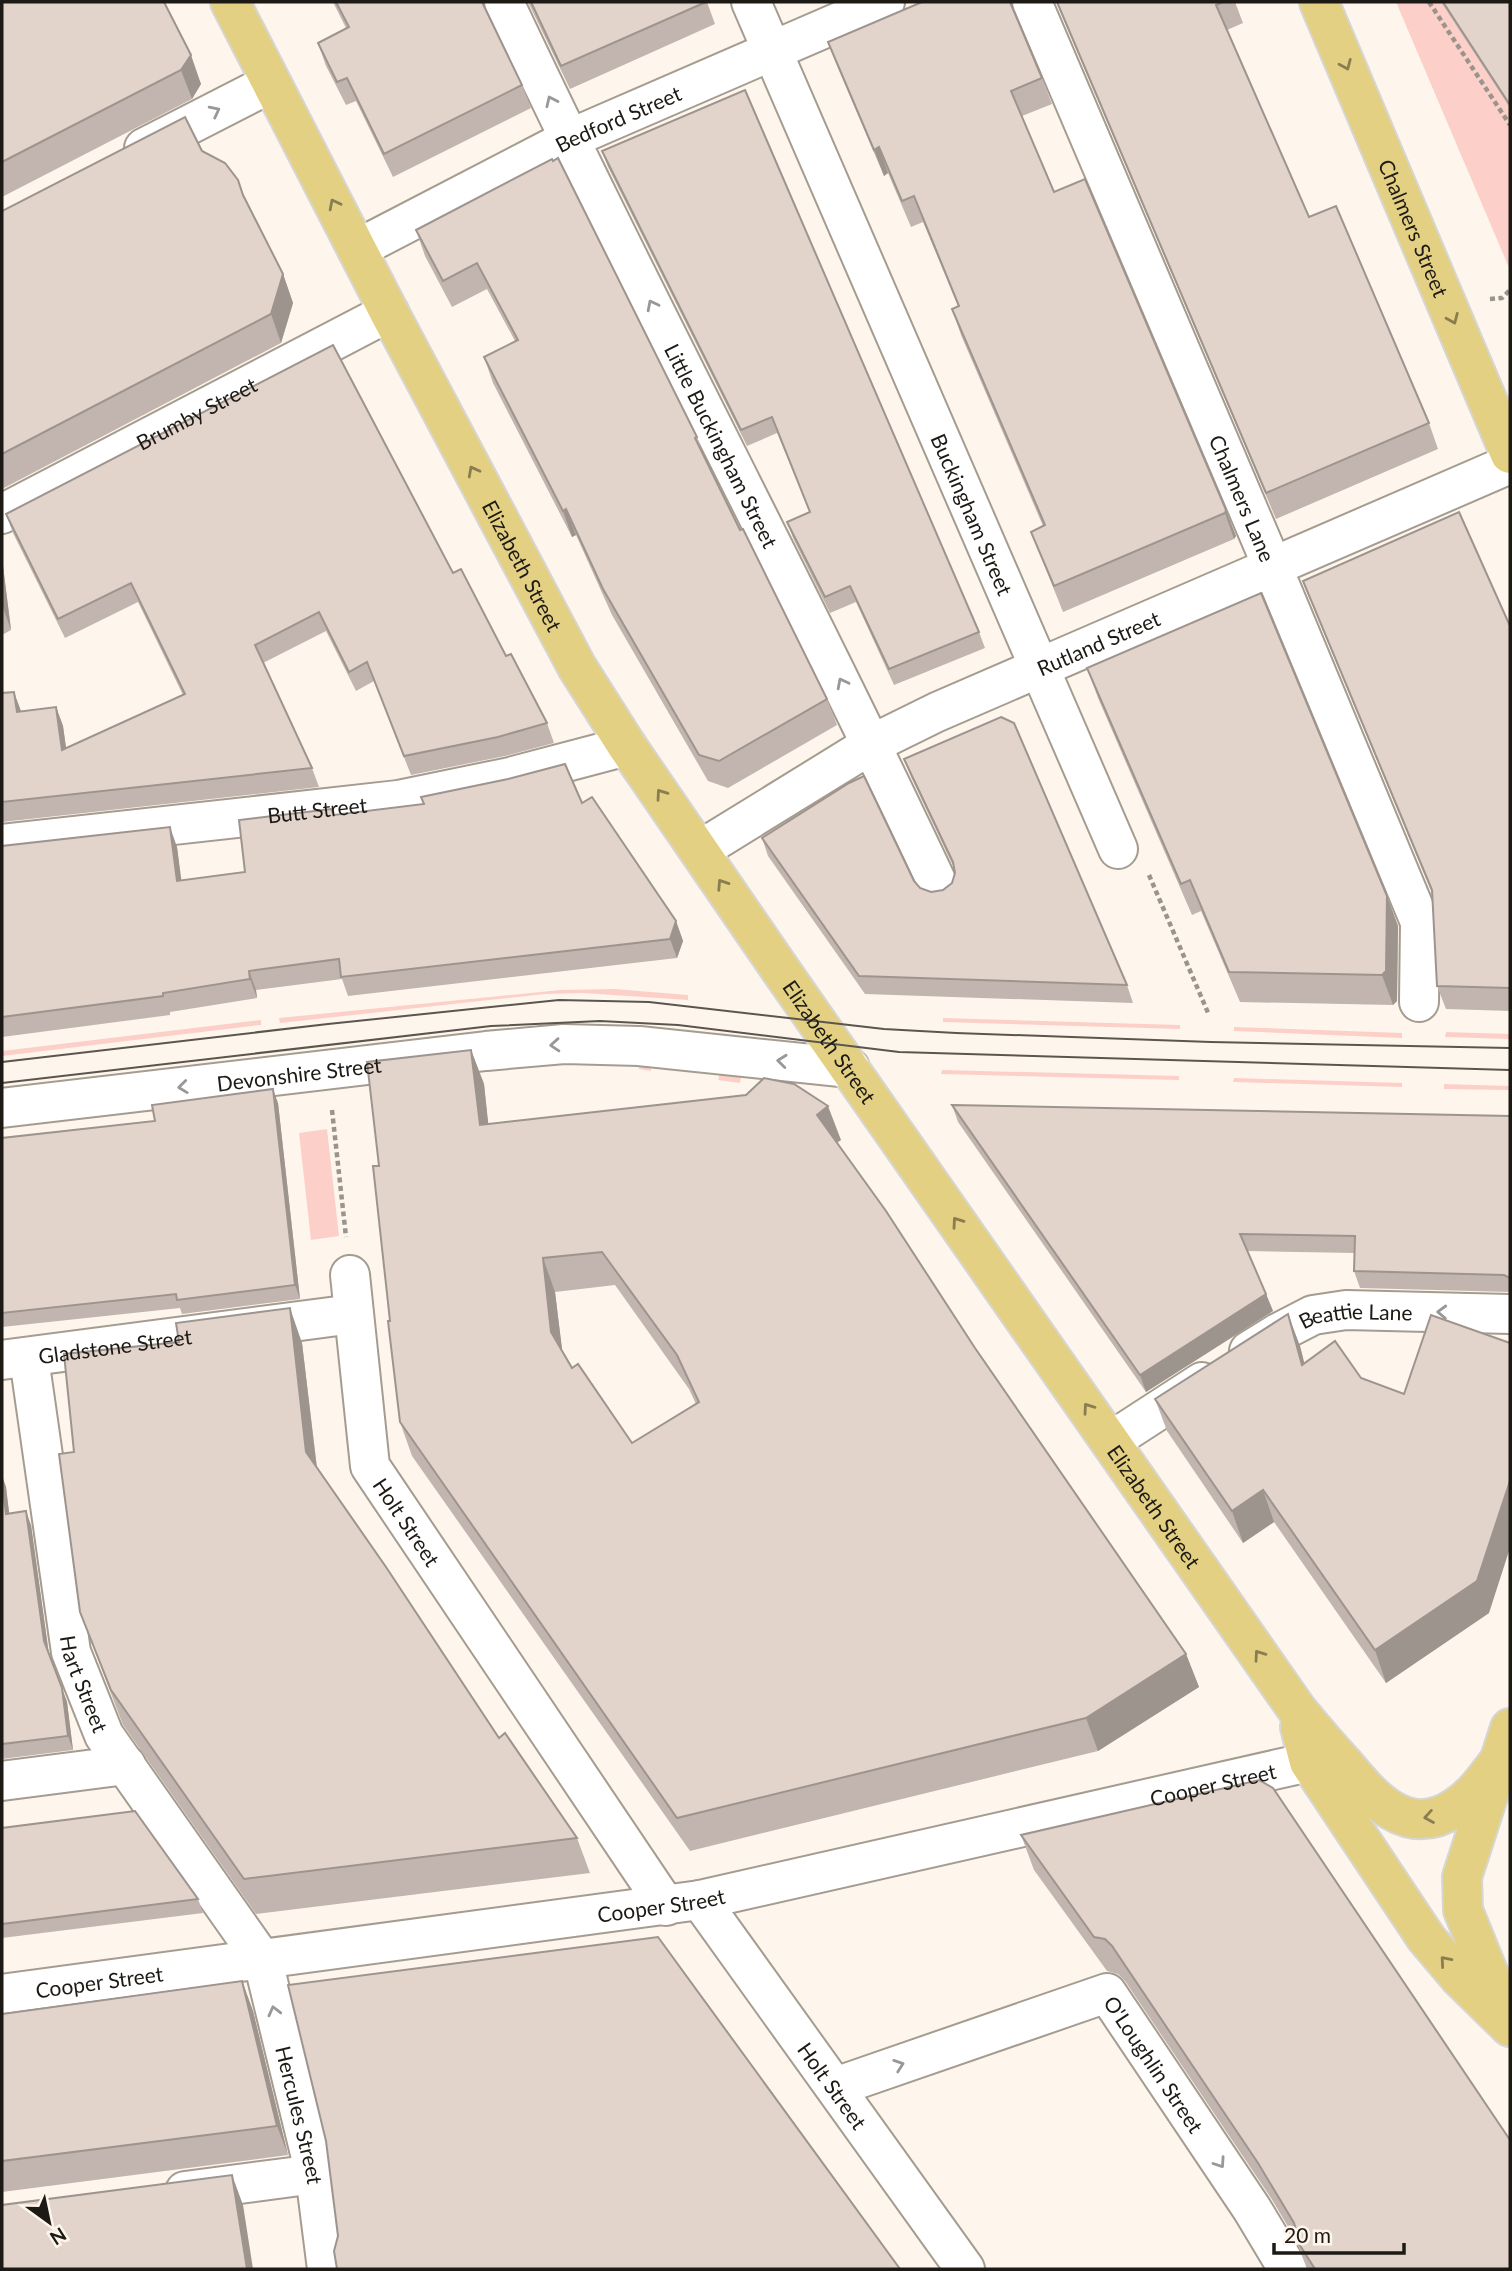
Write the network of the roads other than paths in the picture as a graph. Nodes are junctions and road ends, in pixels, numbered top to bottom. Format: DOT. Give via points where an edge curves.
graph roads {
  1 [pos="230,2"];
  2 [pos="504,2"];
  3 [pos="751,2"];
  4 [pos="885,2"];
  5 [pos="1032,2"];
  6 [pos="1319,2"];
  7 [pos="772,51"];
  8 [pos="271,83"];
  9 [pos="569,139"];
  10 [pos="110,165"];
  11 [pos="358,249"];
  12 [pos="389,312"];
  13 [pos="1510,454"];
  14 [pos="1510,464"];
  15 [pos="2,513"];
  16 [pos="1273,567"];
  17 [pos="1039,668"];
  18 [pos="872,744"];
  19 [pos="627,746"];
  20 [pos="2,844"];
  21 [pos="1118,849"];
  22 [pos="700,850"];
  23 [pos="940,889"];
  24 [pos="1419,1002"];
  25 [pos="850,1068"];
  26 [pos="2,1108"];
  27 [pos="350,1275"];
  28 [pos="353,1314"];
  29 [pos="1510,1314"];
  30 [pos="16,1359"];
  31 [pos="1111,1441"];
  32 [pos="1298,1711"];
  33 [pos="1505,1744"];
  34 [pos="1309,1762"];
  35 [pos="126,1765"];
  36 [pos="2,1781"];
  37 [pos="683,1903"];
  38 [pos="262,1961"];
  39 [pos="2,1994"];
  40 [pos="1510,2026"];
  41 [pos="835,2087"];
  42 [pos="315,2174"];
  43 [pos="151,2195"];
  44 [pos="327,2269"];
  45 [pos="965,2269"];
  46 [pos="1288,2269"];
  1 -- 8 [label="main road, Elizabeth Street"];
  9 -- 2 [label="street, Little Buckingham Street, one-way"];
  3 -- 7 [label="street, Buckingham Street"];
  4 -- 7 [label="street, Bedford Street"];
  5 -- 16 [label="street, Chalmers Lane"];
  6 -- 13 [label="main road, Chalmers Street, one-way"];
  7 -- 9 [label="street, Bedford Street"];
  7 -- 17 [label="street, Buckingham Street"];
  10 -- 8 [label="street, one-way"];
  11 -- 8 [label="main road, Elizabeth Street, one-way"];
  9 -- 11 [label="street, Bedford Street"];
  18 -- 9 [label="street, Little Buckingham Street, one-way"];
  11 -- 12 [label="main road, Elizabeth Street"];
  12 -- 15 [label="street, Brumby Street"];
  19 -- 12 [label="main road, Elizabeth Street, one-way" via="577,667"];
  14 -- 16 [label="street, Rutland Street"];
  16 -- 17 [label="street, Rutland Street"];
  16 -- 24 [label="street, Chalmers Lane" via="1420,922"];
  17 -- 18 [label="street, Rutland Street"];
  17 -- 21 [label="street, Buckingham Street"];
  18 -- 22 [label="street, Rutland Street"];
  18 -- 23 [label="street, Little Buckingham Street"];
  19 -- 20 [label="street, Butt Street" via="398,800"];
  22 -- 19 [label="main road, Elizabeth Street, one-way"];
  25 -- 22 [label="main road, Elizabeth Street, one-way"];
  25 -- 26 [label="street, Devonshire Street, one-way" via="639,1046 564,1044"];
  31 -- 25 [label="main road, Elizabeth Street, one-way"];
  27 -- 28 [label="street, Holt Street"];
  28 -- 30 [label="street, Gladstone Street"];
  28 -- 37 [label="street, Holt Street" via="370,1466"];
  29 -- 31 [label="street, Beattie Lane, one-way" via="1346,1310 1312,1315"];
  30 -- 35 [label="street, Hart Street" via="71,1652 104,1735"];
  32 -- 31 [label="main road, Elizabeth Street, one-way"];
  33 -- 32 [label="main road, one-way" via="1480,1787 1456,1808 1430,1818 1412,1818 1388,1809 1371,1795"];
  32 -- 34 [label="main road, Elizabeth Street"];
  33 -- 40 [label="main road" via="1464,1867 1462,1901"];
  34 -- 37 [label="street, Cooper Street"];
  40 -- 34 [label="main road, Elizabeth Street, one-way" via="1435,1951"];
  35 -- 36 [label="street"];
  35 -- 38 [label="street, Hart Street"];
  37 -- 38 [label="street, Cooper Street"];
  37 -- 41 [label="street, Holt Street"];
  38 -- 39 [label="street, Cooper Street"];
  42 -- 38 [label="street, Hercules Street, one-way"];
  41 -- 45 [label="street, Holt Street"];
  41 -- 46 [label="street, O'Loughlin Street, one-way" via="1107,1993"];
  42 -- 43 [label="street"];
  42 -- 44 [label="street, Hercules Street"];
}
